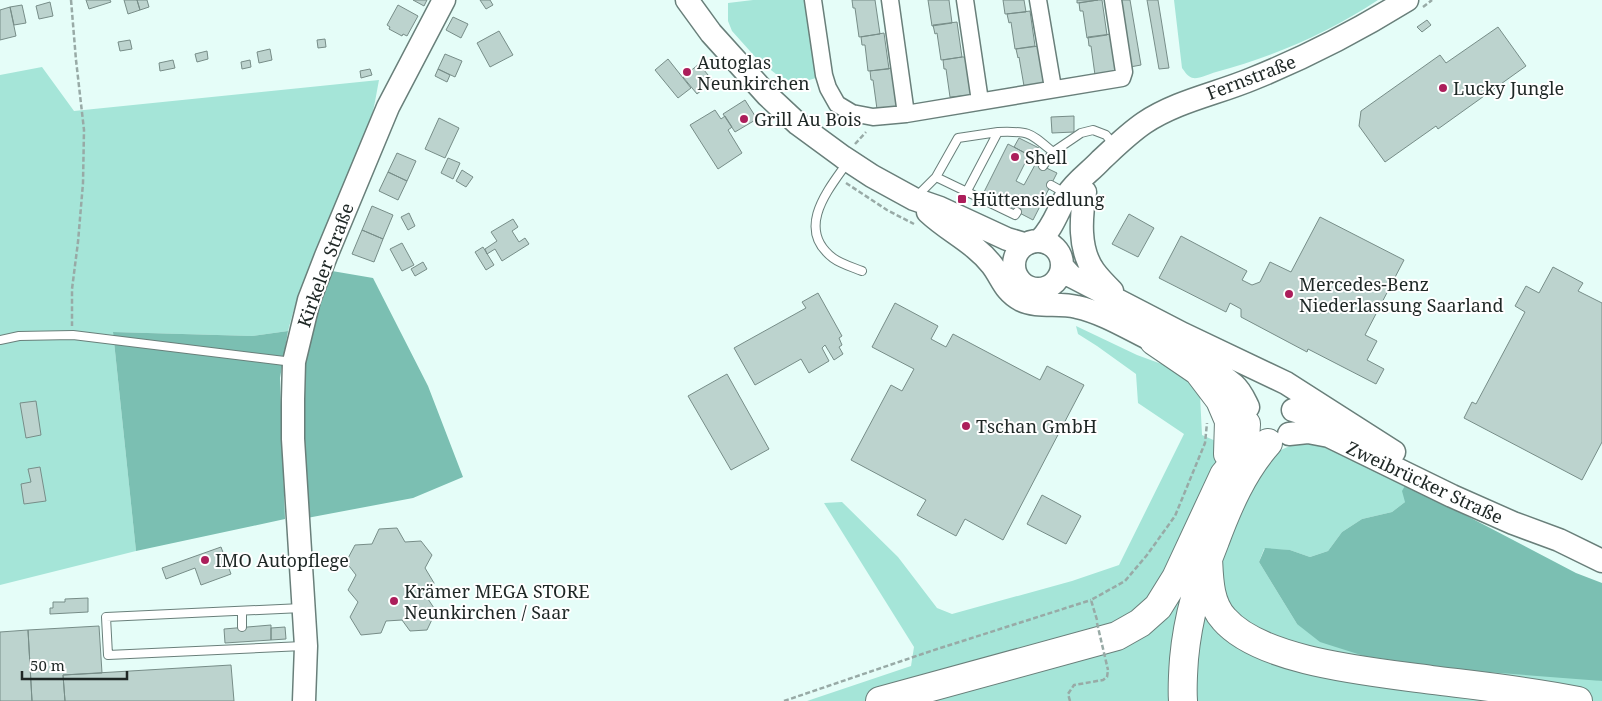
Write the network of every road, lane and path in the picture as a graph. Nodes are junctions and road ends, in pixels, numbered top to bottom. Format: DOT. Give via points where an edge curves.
graph roads {
  1 [pos="71,0"];
  2 [pos="444,0"];
  3 [pos="813,0"];
  4 [pos="890,0"];
  5 [pos="965,0"];
  6 [pos="1038,0"];
  7 [pos="1113,0"];
  8 [pos="1407,0"];
  9 [pos="693,1"];
  10 [pos="1053,88"];
  11 [pos="980,101"];
  12 [pos="906,114"];
  13 [pos="873,117"];
  14 [pos="998,132"];
  15 [pos="1053,152"];
  16 [pos="1108,154"];
  17 [pos="843,165"];
  18 [pos="1043,166"];
  19 [pos="936,176"];
  20 [pos="1068,190"];
  21 [pos="967,191"];
  22 [pos="914,199"];
  23 [pos="1017,212"];
  24 [pos="924,220"];
  25 [pos="1026,248"];
  26 [pos="1060,259"];
  27 [pos="862,271"];
  28 [pos="1047,287"];
  29 [pos="1136,308"];
  30 [pos="1112,320"];
  31 [pos="1183,334"];
  32 [pos="73,335"];
  33 [pos="0,340"];
  34 [pos="1154,341"];
  35 [pos="294,362"];
  36 [pos="1275,394"];
  37 [pos="1293,410"];
  38 [pos="1247,415"];
  39 [pos="1207,417"];
  40 [pos="1279,439"];
  41 [pos="1394,452"];
  42 [pos="1224,475"];
  43 [pos="1559,540"];
  44 [pos="1208,558"];
  45 [pos="1602,561"];
  46 [pos="1090,600"];
  47 [pos="304,608"];
  48 [pos="242,611"];
  49 [pos="242,628"];
  50 [pos="306,646"];
  51 [pos="304,701"];
  52 [pos="784,701"];
  53 [pos="880,701"];
  54 [pos="1070,701"];
  55 [pos="1183,701"];
  56 [pos="1578,701"];
  1 -- 32 [label="path" via="84,130 82,193 72,290"];
  2 -- 35 [label="main road, Kirkeler Straße" via="388,107 308,300"];
  3 -- 13 [label="street" via="824,75 836,104 852,113"];
  4 -- 12 [label="street"];
  5 -- 11 [label="street"];
  6 -- 10 [label="street"];
  7 -- 10 [label="street" via="1124,76"];
  8 -- 16 [label="main road, Fernstraße" via="1308,56 1168,109 1144,123"];
  9 -- 17 [label="main road" via="711,33 767,95"];
  10 -- 11 [label="street"];
  11 -- 12 [label="street"];
  12 -- 13 [label="street"];
  13 -- 17 [label="path"];
  14 -- 15 [label="lane" via="1032,134"];
  14 -- 19 [label="lane" via="958,138"];
  14 -- 21 [label="lane"];
  15 -- 16 [label="lane" via="1081,133 1092,130 1106,134"];
  15 -- 18 [label="lane"];
  16 -- 20 [label="main road, Fernstraße"];
  17 -- 22 [label="main road" via="872,176"];
  17 -- 24 [label="path" via="888,210"];
  17 -- 27 [label="lane" via="816,216 815,229 818,242 832,258"];
  19 -- 21 [label="lane"];
  19 -- 22 [label="lane"];
  20 -- 25 [label="main road, Fernstraße" via="1047,234"];
  20 -- 26 [label="main road, Fernstraße"];
  20 -- 29 [label="main road" via="1082,216 1086,254 1094,271 1112,291"];
  21 -- 23 [label="lane" via="1015,216"];
  22 -- 24 [label="main road"];
  22 -- 25 [label="main road"];
  24 -- 25 [label="main road" via="1001,251"];
  24 -- 30 [label="main road" via="981,253 1008,291 1022,300 1077,306"];
  25 -- 26 [label="main road" via="1047,242 1054,246"];
  25 -- 28 [label="main road" via="1013,268 1015,275 1025,286"];
  26 -- 28 [label="main road" via="1058,279"];
  26 -- 29 [label="main road, Zweibrücker Straße" via="1071,276"];
  28 -- 30 [label="main road" via="1076,297"];
  29 -- 31 [label="main road, Zweibrücker Straße"];
  30 -- 34 [label="main road"];
  31 -- 36 [label="main road, Zweibrücker Straße"];
  31 -- 41 [label="main road, Zweibrücker Straße" via="1286,384"];
  32 -- 33 [label="lane" via="19,336"];
  32 -- 35 [label="lane"];
  34 -- 38 [label="main road" via="1218,372 1243,396"];
  34 -- 42 [label="highway" via="1198,371 1220,400 1229,420"];
  35 -- 47 [label="main road, Kirkeler Straße" via="293,440"];
  36 -- 37 [label="main road" via="1289,403"];
  36 -- 38 [label="main road" via="1260,396"];
  37 -- 40 [label="main road" via="1294,422"];
  37 -- 41 [label="main road, Zweibrücker Straße" via="1322,418"];
  38 -- 40 [label="main road" via="1248,431 1260,442"];
  38 -- 42 [label="highway" via="1245,439 1238,458"];
  39 -- 46 [label="path" via="1205,443 1175,516 1125,581"];
  40 -- 43 [label="main road, Zweibrücker Straße" via="1308,432 1329,436 1513,524"];
  40 -- 44 [label="highway" via="1256,456 1222,521"];
  41 -- 43 [label="main road, Zweibrücker Straße" via="1474,491"];
  42 -- 53 [label="highway" via="1176,578 1158,607 1140,623 1117,636"];
  43 -- 45 [label="main road, Zweibrücker Straße"];
  44 -- 55 [label="highway" via="1186,636"];
  44 -- 56 [label="highway" via="1214,603 1223,619 1253,642 1318,662"];
  46 -- 52 [label="path"];
  46 -- 54 [label="path, bridge" via="1107,677 1074,685 1068,694"];
  47 -- 48 [label="lane"];
  47 -- 50 [label="main road, Kirkeler Straße"];
  48 -- 49 [label="lane"];
  48 -- 50 [label="lane" via="106,618 108,655 244,645"];
  50 -- 51 [label="main road, Kirkeler Straße"];
}
